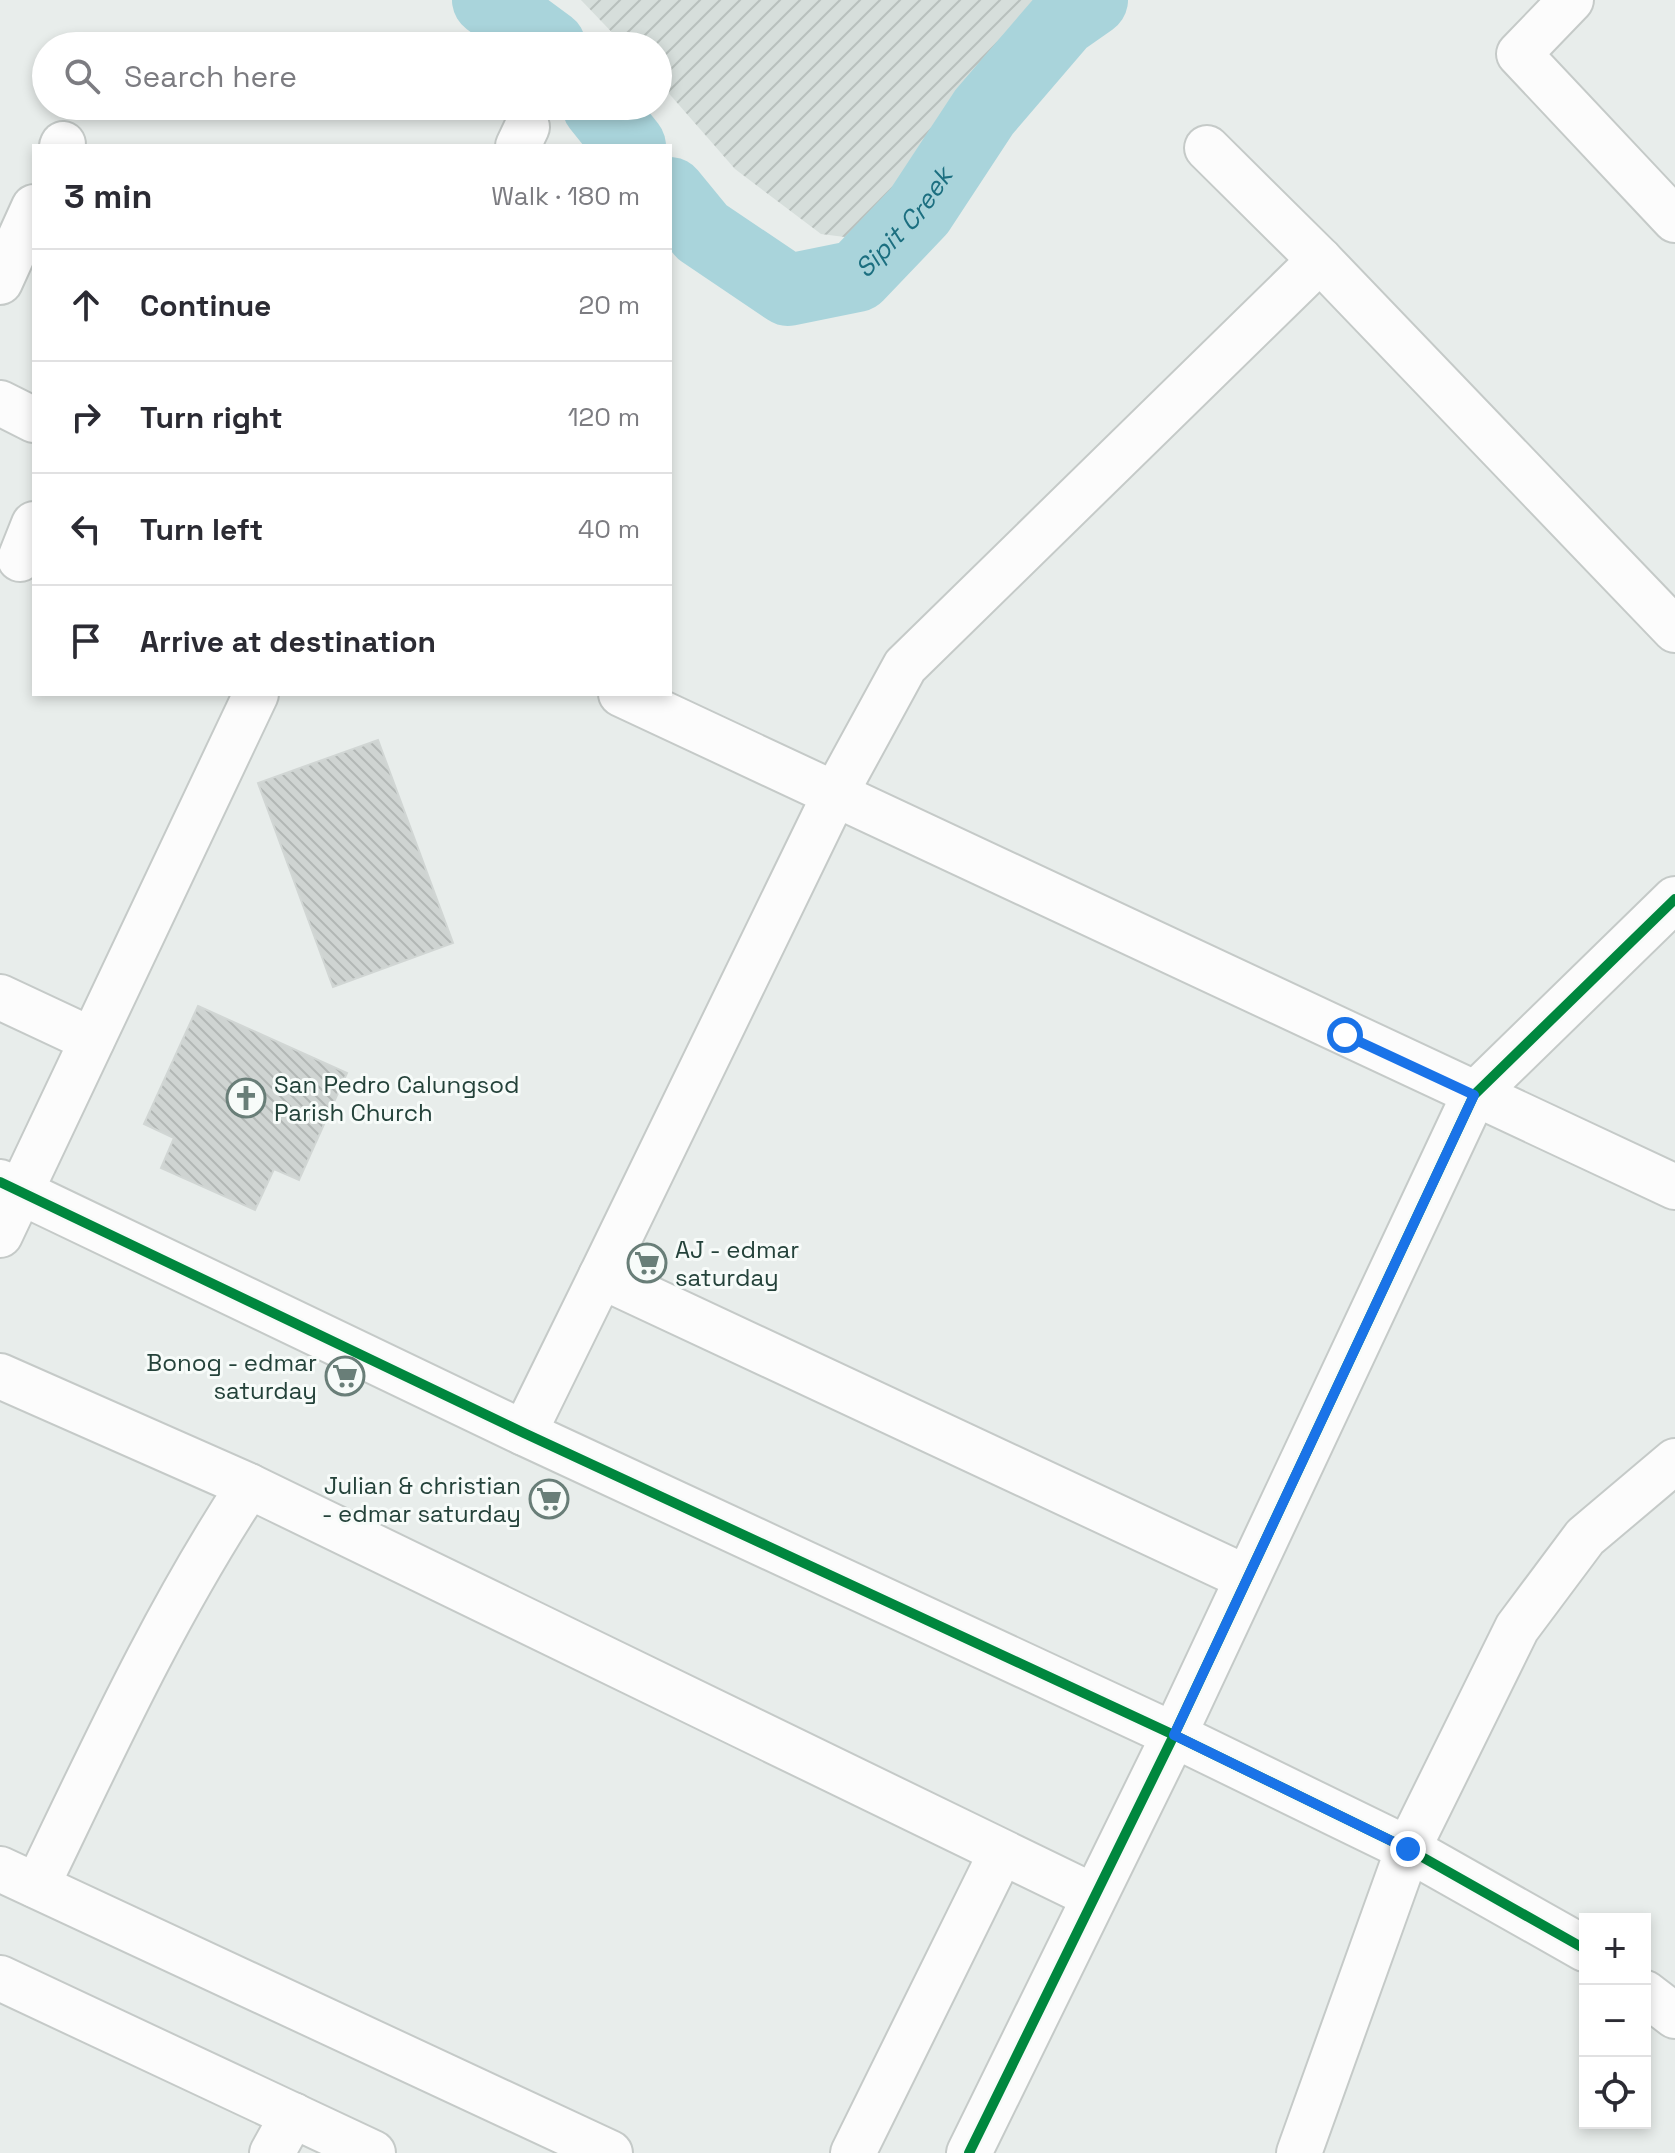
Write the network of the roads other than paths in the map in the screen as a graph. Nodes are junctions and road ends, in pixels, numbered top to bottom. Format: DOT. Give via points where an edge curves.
graph roads {
  1 [pos="1571,0"];
  2 [pos="1207,148"];
  3 [pos="32,211"];
  4 [pos="1675,220"];
  5 [pos="1320,260"];
  6 [pos="0,282"];
  7 [pos="0,403"];
  8 [pos="32,419"];
  9 [pos="1675,630"];
  10 [pos="255,696"];
  11 [pos="625,696"];
  12 [pos="834,796"];
  13 [pos="1675,899"];
  14 [pos="0,997"];
  15 [pos="92,1040"];
  16 [pos="1474,1095"];
  17 [pos="10,1187"];
  18 [pos="1675,1187"];
  19 [pos="0,1235"];
  20 [pos="601,1276"];
  21 [pos="0,1376"];
  22 [pos="524,1433"];
  23 [pos="1675,1461"];
  24 [pos="249,1486"];
  25 [pos="1247,1578"];
  26 [pos="1174,1735"];
  27 [pos="1408,1849"];
  28 [pos="1001,1853"];
  29 [pos="18,1877"];
  30 [pos="1093,1896"];
  31 [pos="1579,1946"];
  32 [pos="0,1978"];
  33 [pos="1651,1998"];
  34 [pos="1675,2016"];
  35 [pos="293,2115"];
  36 [pos="272,2153"];
  37 [pos="373,2153"];
  38 [pos="610,2153"];
  39 [pos="853,2153"];
  40 [pos="969,2153"];
  41 [pos="1299,2153"];
  1 -- 4 [label="street" via="1519,54"];
  2 -- 5 [label="street"];
  3 -- 6 [label="street"];
  5 -- 9 [label="street"];
  5 -- 12 [label="street" via="905,666"];
  7 -- 8 [label="street"];
  10 -- 15 [label="street"];
  11 -- 12 [label="street"];
  12 -- 16 [label="street"];
  12 -- 20 [label="street"];
  13 -- 16 [label="street"];
  14 -- 15 [label="street"];
  15 -- 17 [label="street"];
  16 -- 18 [label="street"];
  16 -- 25 [label="street"];
  17 -- 19 [label="street"];
  17 -- 22 [label="street"];
  20 -- 22 [label="street"];
  20 -- 25 [label="street"];
  21 -- 24 [label="street"];
  22 -- 26 [label="street"];
  23 -- 27 [label="street" via="1585,1537 1517,1628"];
  24 -- 28 [label="street"];
  24 -- 29 [label="street" via="197,1564"];
  25 -- 26 [label="street"];
  26 -- 27 [label="street"];
  26 -- 30 [label="street"];
  27 -- 31 [label="street"];
  27 -- 41 [label="street"];
  28 -- 30 [label="street"];
  28 -- 39 [label="street"];
  29 -- 38 [label="street"];
  30 -- 40 [label="street"];
  32 -- 35 [label="street"];
  33 -- 34 [label="street"];
  35 -- 36 [label="street"];
  35 -- 37 [label="street"];
}
